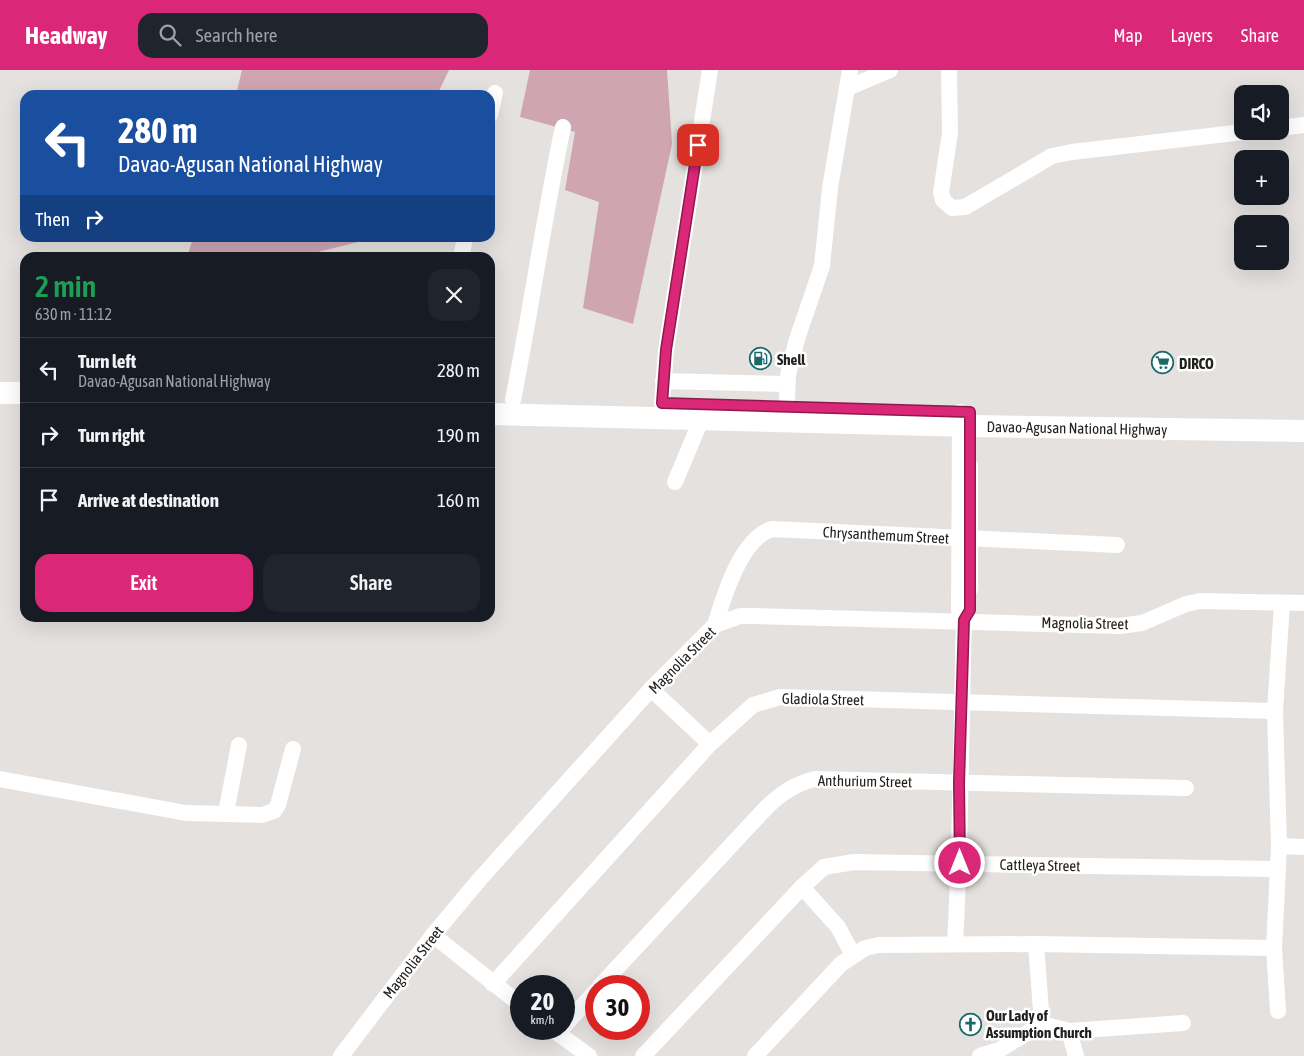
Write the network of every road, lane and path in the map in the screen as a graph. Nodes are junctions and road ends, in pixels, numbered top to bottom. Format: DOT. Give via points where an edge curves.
graph roads {
  1 [pos="710,70"];
  2 [pos="850,70"];
  3 [pos="890,70"];
  4 [pos="949,70"];
  5 [pos="847,88"];
  6 [pos="1304,125"];
  7 [pos="563,127"];
  8 [pos="1289,127"];
  9 [pos="1234,133"];
  10 [pos="663,381"];
  11 [pos="787,384"];
  12 [pos="0,393"];
  13 [pos="20,393"];
  14 [pos="495,400"];
  15 [pos="513,400"];
  16 [pos="662,403"];
  17 [pos="0,406"];
  18 [pos="20,407"];
  19 [pos="495,414"];
  20 [pos="786,414"];
  21 [pos="1304,417"];
  22 [pos="965,419"];
  23 [pos="701,420"];
  24 [pos="1304,431"];
  25 [pos="675,482"];
  26 [pos="964,540"];
  27 [pos="1117,545"];
  28 [pos="1282,602"];
  29 [pos="1304,603"];
  30 [pos="964,620"];
  31 [pos="715,625"];
  32 [pos="652,689"];
  33 [pos="962,702"];
  34 [pos="1275,711"];
  35 [pos="710,744"];
  36 [pos="239,745"];
  37 [pos="293,749"];
  38 [pos="0,779"];
  39 [pos="959,783"];
  40 [pos="1186,788"];
  41 [pos="226,813"];
  42 [pos="1279,846"];
  43 [pos="1304,847"];
  44 [pos="960,863"];
  45 [pos="1277,869"];
  46 [pos="802,887"];
  47 [pos="433,935"];
  48 [pos="955,944"];
  49 [pos="1036,944"];
  50 [pos="1274,948"];
  51 [pos="853,954"];
  52 [pos="610,975"];
  53 [pos="493,984"];
  54 [pos="510,997"];
  55 [pos="585,1001"];
  56 [pos="1278,1011"];
  57 [pos="575,1012"];
  58 [pos="1183,1023"];
  59 [pos="1042,1024"];
  60 [pos="1068,1031"];
  61 [pos="571,1040"];
  62 [pos="341,1056"];
  63 [pos="589,1056"];
  64 [pos="643,1056"];
  65 [pos="755,1056"];
  66 [pos="980,1056"];
  67 [pos="1076,1056"];
  1 -- 10 [label="street"];
  2 -- 5 [label="street"];
  3 -- 5 [label="street"];
  4 -- 9 [label="street" via="950,133 941,192 952,208 965,207 1052,156"];
  5 -- 11 [label="street" via="830,188 822,266 797,339"];
  6 -- 8 [label="street"];
  7 -- 15 [label="street"];
  10 -- 11 [label="street"];
  10 -- 16 [label="street"];
  11 -- 20 [label="street"];
  12 -- 13 [label="highway"];
  14 -- 15 [label="highway, Davao-Agusan National Highway"];
  15 -- 16 [label="highway, Davao-Agusan National Highway"];
  16 -- 20 [label="highway, Davao-Agusan National Highway"];
  17 -- 18 [label="highway"];
  19 -- 23 [label="highway, Davao-Agusan National Highway"];
  20 -- 22 [label="highway, Davao-Agusan National Highway"];
  20 -- 23 [label="highway, Davao-Agusan National Highway"];
  21 -- 22 [label="highway, Davao-Agusan National Highway"];
  22 -- 24 [label="highway, Davao-Agusan National Highway"];
  22 -- 26 [label="street"];
  23 -- 25 [label="street"];
  26 -- 27 [label="street, Chrysanthemum Street"];
  26 -- 30 [label="street" via="959,610"];
  26 -- 31 [label="street, Chrysanthemum Street" via="772,529 763,532 746,550"];
  28 -- 29 [label="street, Magnolia Street"];
  28 -- 30 [label="street, Magnolia Street" via="1200,601 1142,623 1120,626"];
  28 -- 34 [label="street"];
  30 -- 31 [label="street, Magnolia Street" via="740,616"];
  30 -- 33 [label="street"];
  31 -- 32 [label="street, Magnolia Street"];
  32 -- 35 [label="street"];
  32 -- 47 [label="street, Magnolia Street"];
  33 -- 34 [label="street, Gladiola Street"];
  33 -- 35 [label="street, Gladiola Street" via="780,697 753,705"];
  33 -- 39 [label="street"];
  34 -- 42 [label="street"];
  35 -- 53 [label="street, Gladiola Street"];
  36 -- 41 [label="street"];
  37 -- 41 [label="street" via="274,811 262,815"];
  38 -- 41 [label="street" via="186,813"];
  39 -- 40 [label="street, Anthurium Street"];
  39 -- 44 [label="street"];
  39 -- 52 [label="street, Anthurium Street" via="816,779 794,786 764,809"];
  42 -- 43 [label="street"];
  42 -- 45 [label="street"];
  44 -- 45 [label="street, Cattleya Street"];
  44 -- 46 [label="street, Cattleya Street" via="840,863 824,867"];
  44 -- 48 [label="street"];
  45 -- 50 [label="street"];
  46 -- 51 [label="street" via="838,927"];
  46 -- 64 [label="street, Cattleya Street"];
  47 -- 53 [label="street"];
  47 -- 62 [label="street, Magnolia Street"];
  48 -- 49 [label="street"];
  48 -- 51 [label="street" via="879,945"];
  49 -- 50 [label="street"];
  49 -- 59 [label="street"];
  50 -- 56 [label="street"];
  51 -- 65 [label="street"];
  53 -- 54 [label="street"];
  55 -- 57 [label="street"];
  58 -- 60 [label="street"];
  59 -- 60 [label="street"];
  59 -- 66 [label="street" via="999,1050"];
  60 -- 67 [label="street"];
  61 -- 63 [label="street"];
}
